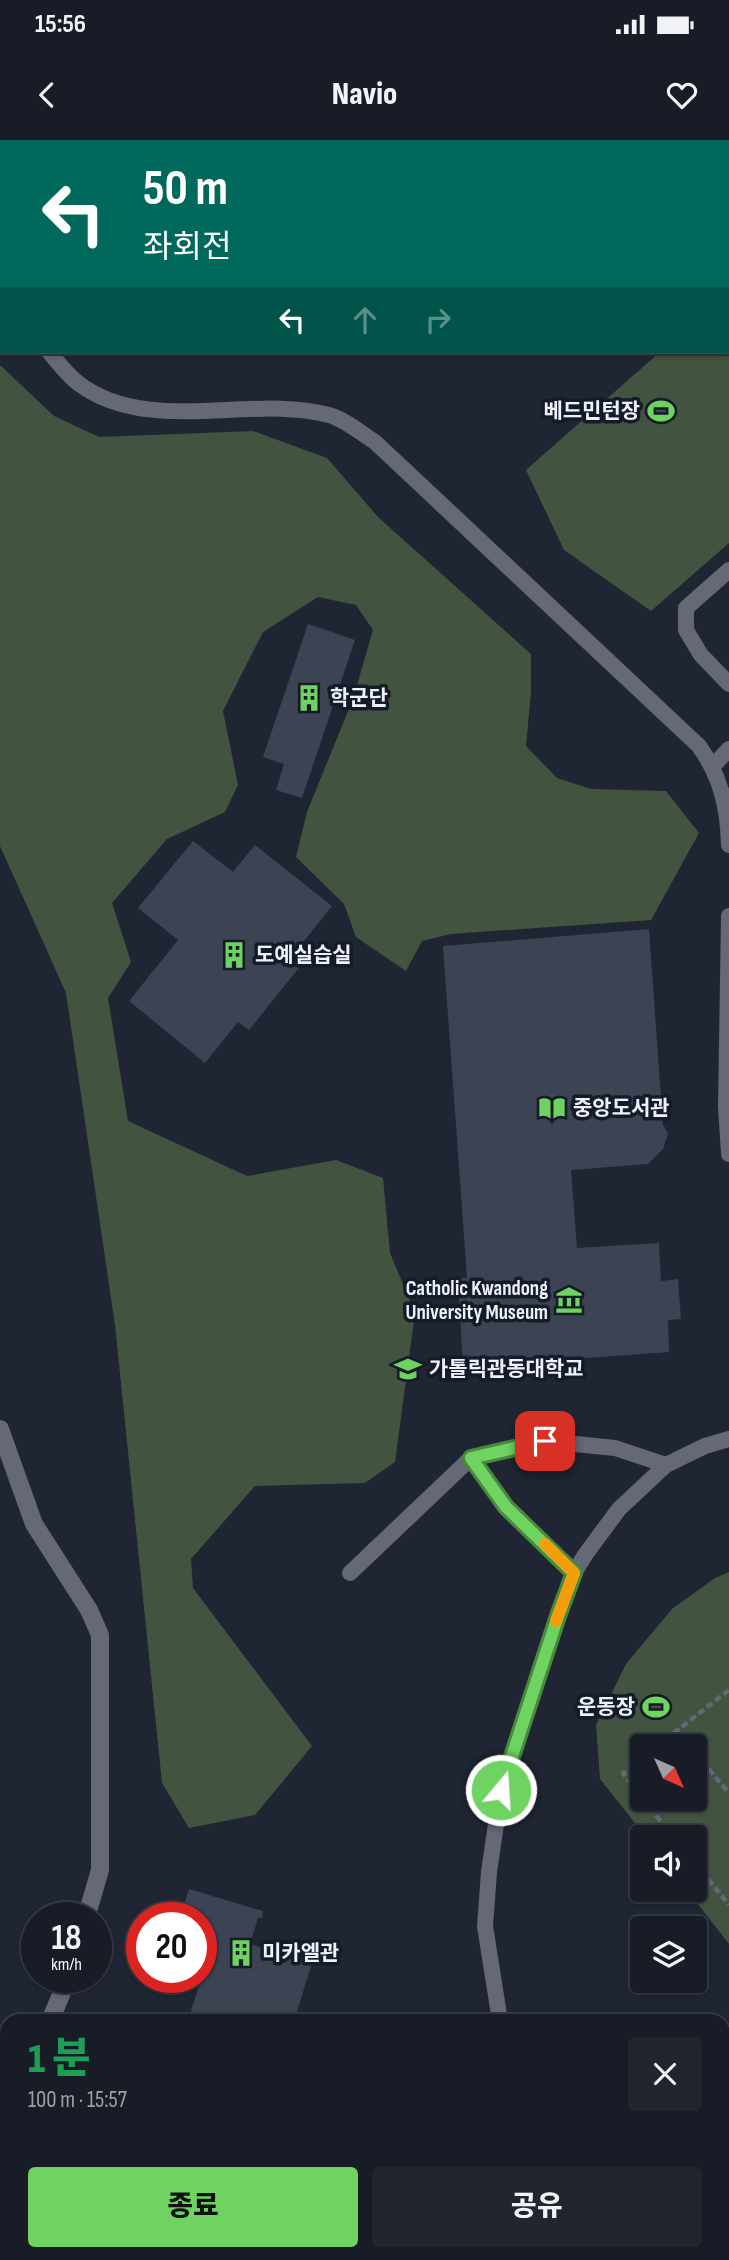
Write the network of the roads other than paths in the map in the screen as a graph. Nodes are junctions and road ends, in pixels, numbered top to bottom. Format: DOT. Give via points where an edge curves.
graph roads {
  1 [pos="51,354"];
  2 [pos="729,570"];
  3 [pos="729,684"];
  4 [pos="729,749"];
  5 [pos="713,766"];
  6 [pos="729,845"];
  7 [pos="729,916"];
  8 [pos="729,1154"];
  9 [pos="0,1429"];
  10 [pos="729,1439"];
  11 [pos="471,1458"];
  12 [pos="666,1465"];
  13 [pos="350,1573"];
  14 [pos="574,1573"];
  15 [pos="91,1902"];
  16 [pos="62,1993"];
  17 [pos="53,2014"];
  18 [pos="499,2014"];
  1 -- 5 [label="lane" via="78,383 143,410 291,409 331,415 375,442 699,746"];
  2 -- 3 [label="lane" via="685,608 686,630 701,655"];
  4 -- 5 [label="lane"];
  5 -- 6 [label="lane" via="724,796"];
  7 -- 8 [label="lane"];
  9 -- 15 [label="street" via="34,1524 100,1635 100,1870"];
  10 -- 12 [label="lane"];
  11 -- 12 [label="lane" via="545,1441 615,1448"];
  11 -- 13 [label="lane"];
  11 -- 14 [label="lane" via="506,1507"];
  12 -- 14 [label="lane" via="619,1509"];
  14 -- 18 [label="lane" via="501,1790 485,1926"];
  16 -- 17 [label="street"];
}
